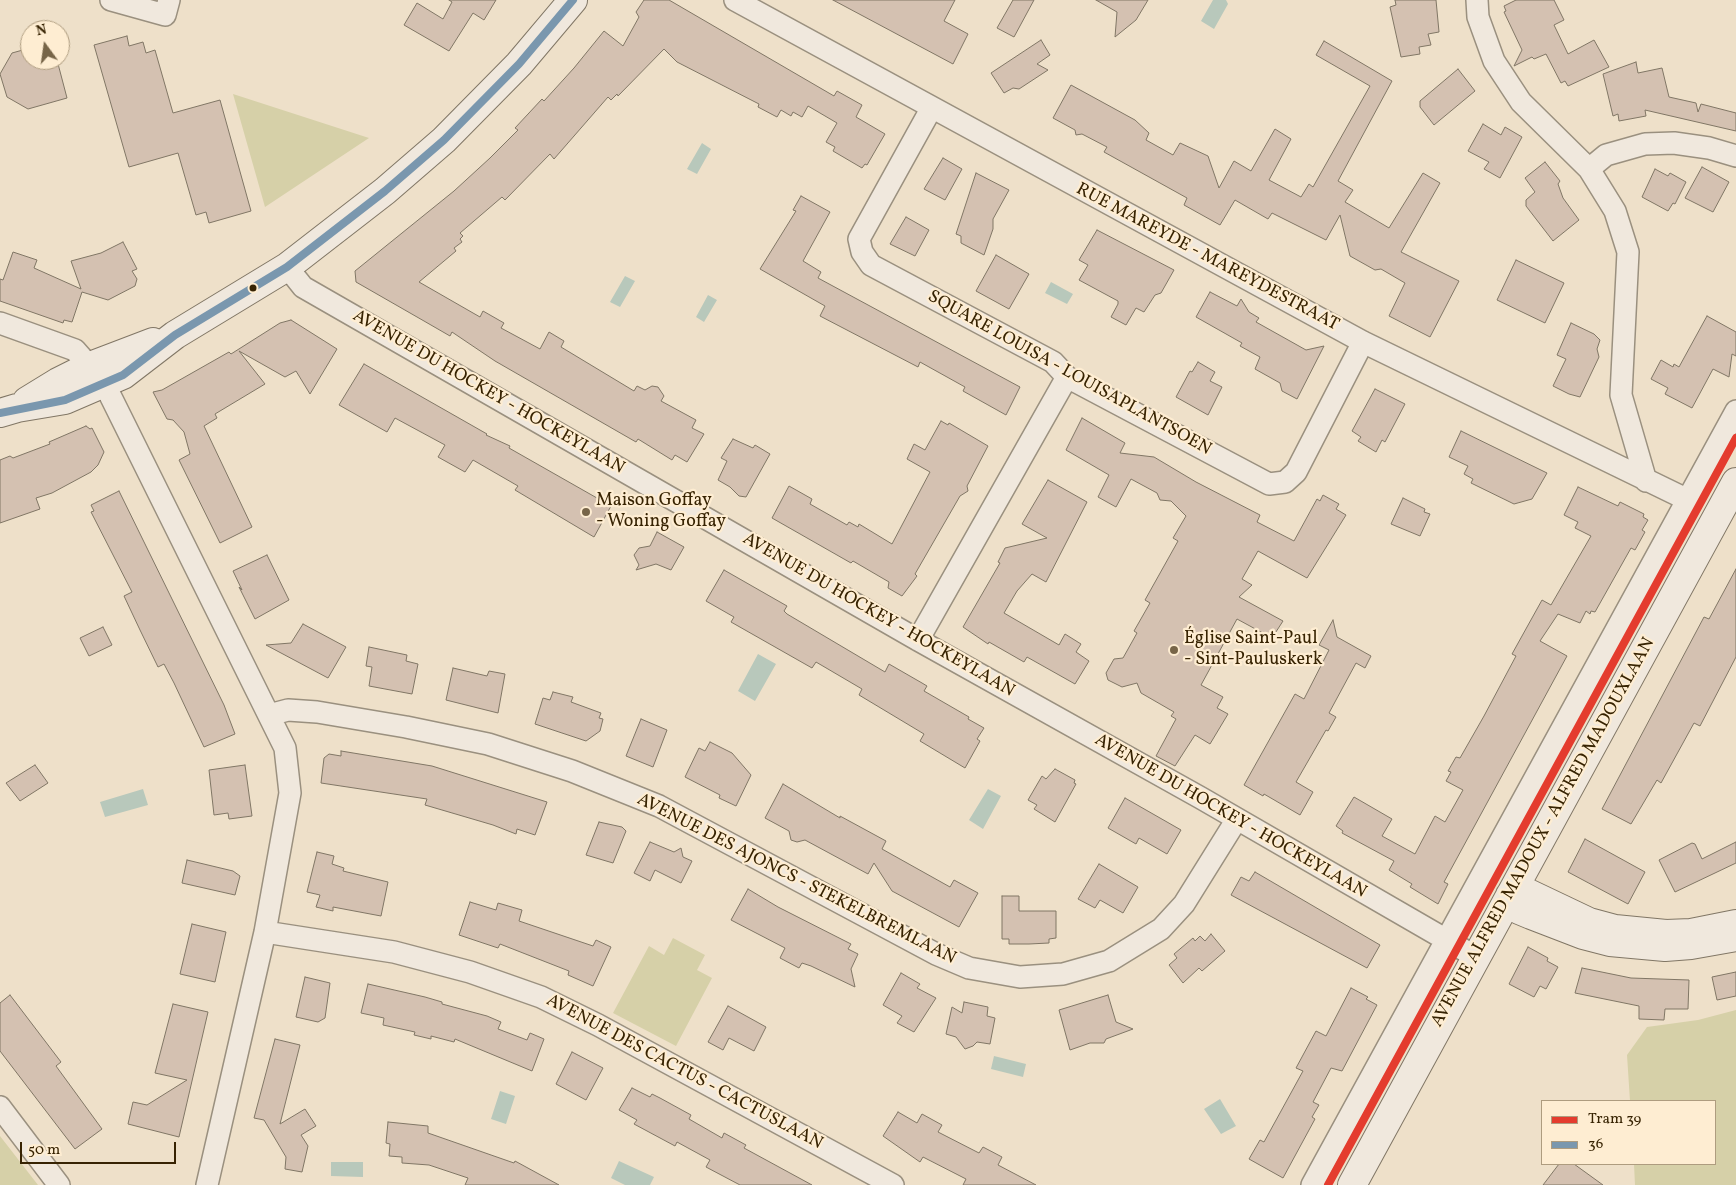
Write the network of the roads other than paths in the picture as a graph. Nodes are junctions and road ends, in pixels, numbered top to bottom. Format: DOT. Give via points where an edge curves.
graph roads {
  1 [pos="111,0"];
  2 [pos="169,0"];
  3 [pos="572,0"];
  4 [pos="735,0"];
  5 [pos="1477,0"];
  6 [pos="931,109"];
  7 [pos="1736,156"];
  8 [pos="1590,169"];
  9 [pos="287,267"];
  10 [pos="0,322"];
  11 [pos="1362,342"];
  12 [pos="97,375"];
  13 [pos="1067,377"];
  14 [pos="8,410"];
  15 [pos="1736,410"];
  16 [pos="1646,481"];
  17 [pos="1736,482"];
  18 [pos="1688,500"];
  19 [pos="918,640"];
  20 [pos="269,715"];
  21 [pos="1237,820"];
  22 [pos="1510,895"];
  23 [pos="1736,924"];
  24 [pos="264,932"];
  25 [pos="1736,937"];
  26 [pos="1447,942"];
  27 [pos="1476,957"];
  28 [pos="0,1107"];
  29 [pos="59,1185"];
  30 [pos="206,1185"];
  31 [pos="893,1185"];
  32 [pos="1312,1185"];
  33 [pos="1352,1185"];
  1 -- 2 [label="street" via="164,15"];
  3 -- 9 [label="street" via="520,64 444,140 386,191"];
  4 -- 6 [label="street, RUE MAREYDE - MAREYDESTRAAT"];
  5 -- 8 [label="street" via="1478,17 1494,61 1520,102"];
  6 -- 11 [label="street, RUE MAREYDE - MAREYDESTRAAT"];
  6 -- 13 [label="street, SQUARE LOUISA - LOUISAPLANTSOEN" via="859,239 862,252 871,265 1052,362"];
  7 -- 8 [label="street" via="1674,143 1646,144 1606,155"];
  8 -- 16 [label="street" via="1615,211 1628,252 1621,396"];
  9 -- 12 [label="street" via="175,334 114,355"];
  9 -- 19 [label="street, AVENUE DU HOCKEY - HOCKEYLAAN" via="303,287"];
  10 -- 12 [label="street" via="75,350"];
  11 -- 13 [label="street, SQUARE LOUISA - LOUISAPLANTSOEN" via="1296,472 1285,482 1269,484"];
  11 -- 16 [label="street, RUE MAREYDE - MAREYDESTRAAT"];
  12 -- 14 [label="street" via="58,382"];
  12 -- 20 [label="street"];
  13 -- 19 [label="street"];
  15 -- 18 [label="street, AVENUE ALFRED MADOUX - ALFRED MADOUXLAAN"];
  16 -- 18 [label="street, RUE MAREYDE - MAREYDESTRAAT"];
  17 -- 22 [label="street, AVENUE ALFRED MADOUX - ALFRED MADOUXLAAN"];
  18 -- 26 [label="street, AVENUE ALFRED MADOUX - ALFRED MADOUXLAAN"];
  19 -- 21 [label="street, AVENUE DU HOCKEY - HOCKEYLAAN"];
  20 -- 21 [label="street, AVENUE DES AJONCS - STEKELBREMLAAN" via="288,710 406,727 488,744 572,771 658,806 936,954 968,968 1020,977 1063,974 1109,961 1160,930 1184,904"];
  20 -- 24 [label="street" via="285,748 290,792"];
  21 -- 26 [label="street, AVENUE DU HOCKEY - HOCKEYLAAN"];
  22 -- 23 [label="street" via="1528,894 1589,922 1615,930 1683,934"];
  22 -- 25 [label="street" via="1519,910 1610,942 1665,947"];
  22 -- 27 [label="street, AVENUE ALFRED MADOUX - ALFRED MADOUXLAAN"];
  24 -- 30 [label="street"];
  24 -- 31 [label="street, AVENUE DES CACTUS - CACTUSLAAN" via="394,952 470,972 540,997 621,1037"];
  26 -- 27 [label="street, AVENUE DU HOCKEY - HOCKEYLAAN"];
  26 -- 32 [label="street, AVENUE ALFRED MADOUX - ALFRED MADOUXLAAN"];
  27 -- 33 [label="street, AVENUE ALFRED MADOUX - ALFRED MADOUXLAAN"];
  28 -- 29 [label="street"];
}
